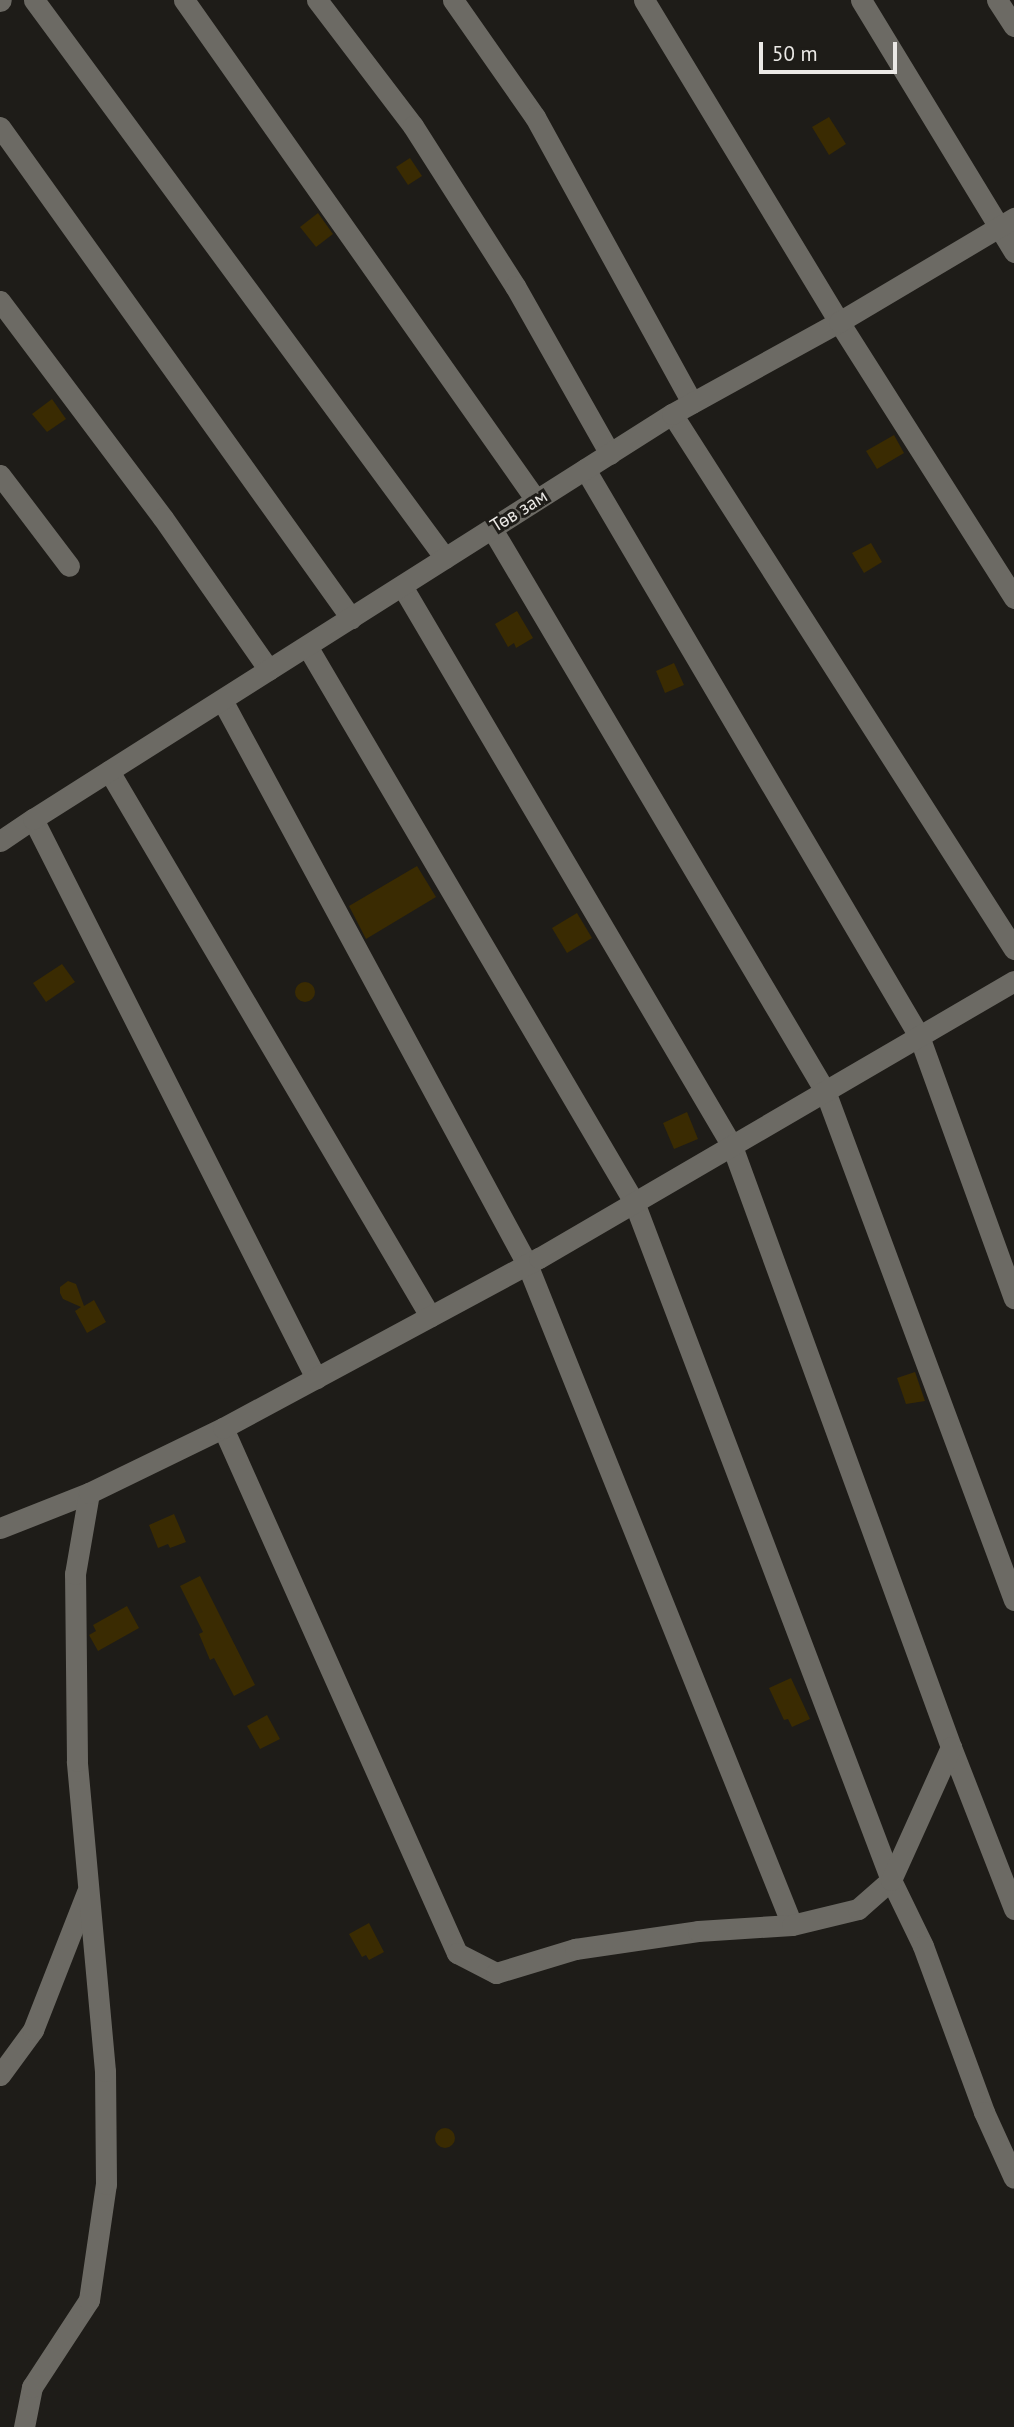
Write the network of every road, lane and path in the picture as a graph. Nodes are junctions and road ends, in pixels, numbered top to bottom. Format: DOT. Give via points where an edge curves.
graph roads {
  1 [pos="34,0"];
  2 [pos="184,0"];
  3 [pos="317,0"];
  4 [pos="453,0"];
  5 [pos="644,0"];
  6 [pos="861,0"];
  7 [pos="997,0"];
  8 [pos="1014,26"];
  9 [pos="0,127"];
  10 [pos="1006,222"];
  11 [pos="1014,252"];
  12 [pos="0,301"];
  13 [pos="839,321"];
  14 [pos="692,403"];
  15 [pos="672,414"];
  16 [pos="610,454"];
  17 [pos="586,470"];
  18 [pos="0,475"];
  19 [pos="536,500"];
  20 [pos="492,529"];
  21 [pos="445,558"];
  22 [pos="69,566"];
  23 [pos="402,586"];
  24 [pos="1014,598"];
  25 [pos="351,618"];
  26 [pos="307,646"];
  27 [pos="269,670"];
  28 [pos="222,700"];
  29 [pos="109,771"];
  30 [pos="33,819"];
  31 [pos="0,841"];
  32 [pos="1014,949"];
  33 [pos="1014,981"];
  34 [pos="919,1036"];
  35 [pos="825,1091"];
  36 [pos="732,1146"];
  37 [pos="634,1202"];
  38 [pos="527,1264"];
  39 [pos="1014,1298"];
  40 [pos="430,1316"];
  41 [pos="316,1378"];
  42 [pos="223,1428"];
  43 [pos="89,1493"];
  44 [pos="0,1528"];
  45 [pos="1014,1600"];
  46 [pos="951,1747"];
  47 [pos="891,1880"];
  48 [pos="89,1887"];
  49 [pos="1014,1909"];
  50 [pos="792,1924"];
  51 [pos="0,2075"];
  52 [pos="1014,2178"];
  53 [pos="24,2427"];
  1 -- 21 [label="street"];
  2 -- 19 [label="street"];
  3 -- 16 [label="street" via="435,160 515,285"];
  4 -- 14 [label="street" via="535,117"];
  5 -- 13 [label="street"];
  6 -- 10 [label="street"];
  7 -- 8 [label="street"];
  9 -- 25 [label="street"];
  10 -- 11 [label="street"];
  10 -- 13 [label="street, Төв зам"];
  12 -- 27 [label="street" via="163,518"];
  13 -- 14 [label="street, Төв зам"];
  13 -- 24 [label="street"];
  14 -- 15 [label="street, Төв зам"];
  15 -- 16 [label="street, Төв зам"];
  15 -- 32 [label="street"];
  16 -- 17 [label="street, Төв зам"];
  17 -- 19 [label="street, Төв зам"];
  17 -- 34 [label="street"];
  18 -- 22 [label="street"];
  19 -- 20 [label="street, Төв зам"];
  20 -- 21 [label="street, Төв зам"];
  20 -- 35 [label="street"];
  21 -- 23 [label="street, Төв зам"];
  23 -- 25 [label="street, Төв зам"];
  23 -- 36 [label="street"];
  25 -- 26 [label="street, Төв зам"];
  26 -- 27 [label="street, Төв зам"];
  26 -- 37 [label="street"];
  27 -- 28 [label="street, Төв зам"];
  28 -- 29 [label="street, Төв зам"];
  28 -- 38 [label="street"];
  29 -- 30 [label="street, Төв зам"];
  29 -- 40 [label="street"];
  30 -- 31 [label="street, Төв зам"];
  30 -- 41 [label="street"];
  33 -- 34 [label="street"];
  34 -- 35 [label="street"];
  34 -- 39 [label="street"];
  35 -- 36 [label="street"];
  35 -- 45 [label="street"];
  36 -- 37 [label="street"];
  36 -- 46 [label="street"];
  37 -- 38 [label="street"];
  37 -- 47 [label="street"];
  38 -- 40 [label="street"];
  38 -- 50 [label="street"];
  40 -- 41 [label="street"];
  41 -- 42 [label="street"];
  42 -- 43 [label="street"];
  42 -- 50 [label="street" via="457,1953 496,1973 575,1949 698,1931"];
  43 -- 44 [label="street"];
  43 -- 48 [label="street" via="75,1574 77,1761"];
  46 -- 47 [label="street"];
  46 -- 49 [label="street"];
  47 -- 50 [label="street" via="858,1909"];
  47 -- 52 [label="street" via="923,1946 984,2112"];
  48 -- 51 [label="street" via="33,2030"];
  48 -- 53 [label="street" via="106,2071 106,2184 89,2300 32,2387"];
}
